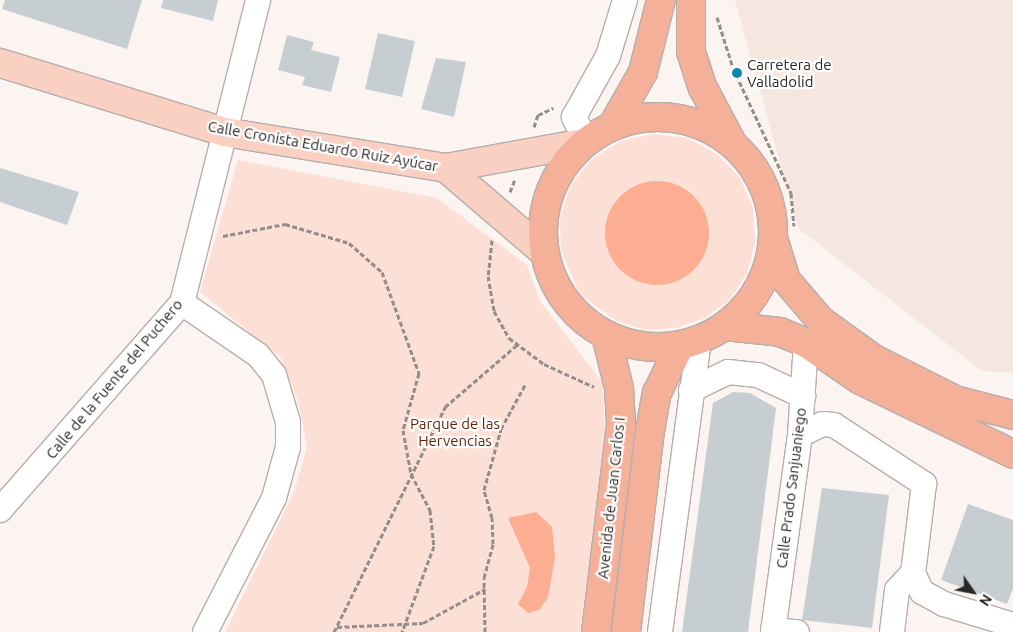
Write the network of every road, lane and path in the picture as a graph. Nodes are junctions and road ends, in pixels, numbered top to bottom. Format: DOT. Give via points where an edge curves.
graph roads {
  1 [pos="258,0"];
  2 [pos="625,0"];
  3 [pos="661,0"];
  4 [pos="691,0"];
  5 [pos="716,12"];
  6 [pos="0,63"];
  7 [pos="562,104"];
  8 [pos="614,125"];
  9 [pos="224,132"];
  10 [pos="731,141"];
  11 [pos="585,142"];
  12 [pos="527,150"];
  13 [pos="446,168"];
  14 [pos="501,212"];
  15 [pos="200,232"];
  16 [pos="784,236"];
  17 [pos="545,253"];
  18 [pos="182,302"];
  19 [pos="725,326"];
  20 [pos="606,335"];
  21 [pos="689,343"];
  22 [pos="806,343"];
  23 [pos="518,344"];
  24 [pos="526,383"];
  25 [pos="620,388"];
  26 [pos="690,390"];
  27 [pos="803,396"];
  28 [pos="1013,415"];
  29 [pos="800,435"];
  30 [pos="1013,454"];
  31 [pos="411,474"];
  32 [pos="0,510"];
  33 [pos="913,572"];
  34 [pos="485,589"];
  35 [pos="405,622"];
  36 [pos="1013,624"];
  37 [pos="337,627"];
  38 [pos="773,631"];
  39 [pos="205,632"];
  40 [pos="334,632"];
  41 [pos="402,632"];
  42 [pos="485,632"];
  43 [pos="596,632"];
  44 [pos="626,632"];
  45 [pos="660,632"];
  46 [pos="797,632"];
  47 [pos="892,632"];
  1 -- 9 [label="street, Calle de la Fuente del Puchero"];
  2 -- 11 [label="street" via="608,56 574,117"];
  3 -- 8 [label="highway" via="643,72"];
  4 -- 10 [label="highway" via="691,52 703,88"];
  5 -- 16 [label="path" via="734,68 791,193"];
  6 -- 9 [label="main road, Calle Cronista Eduardo Ruiz Ayúcar"];
  7 -- 12 [label="path" via="538,115"];
  8 -- 10 [label="highway" via="654,116 695,121"];
  8 -- 11 [label="highway"];
  9 -- 13 [label="main road, Calle Cronista Eduardo Ruiz Ayúcar"];
  9 -- 15 [label="street, Calle de la Fuente del Puchero"];
  10 -- 16 [label="highway" via="759,177"];
  11 -- 12 [label="main road, Calle Cronista Eduardo Ruiz Ayúcar"];
  11 -- 17 [label="highway" via="555,182 544,213"];
  12 -- 13 [label="main road, Calle Cronista Eduardo Ruiz Ayúcar"];
  12 -- 14 [label="path"];
  13 -- 14 [label="main road, Calle Cronista Eduardo Ruiz Ayúcar"];
  14 -- 17 [label="main road, Calle Cronista Eduardo Ruiz Ayúcar"];
  14 -- 23 [label="path" via="492,236 488,276 494,311"];
  15 -- 18 [label="street, Calle de la Fuente del Puchero"];
  15 -- 31 [label="path" via="227,236 285,224 349,243 382,272 419,373 403,430"];
  16 -- 19 [label="highway" via="750,302"];
  16 -- 28 [label="highway" via="786,280 821,321 874,359 955,400"];
  17 -- 20 [label="highway" via="556,286 577,314"];
  18 -- 32 [label="street, Calle de la Fuente del Puchero"];
  18 -- 39 [label="street" via="258,355 274,375 288,422 288,447 274,498"];
  19 -- 21 [label="highway"];
  19 -- 22 [label="highway" via="780,332"];
  20 -- 21 [label="highway" via="642,346"];
  20 -- 25 [label="highway, Avenida de Juan Carlos I"];
  21 -- 26 [label="street"];
  21 -- 44 [label="highway, Avenida de Juan Carlos I" via="657,393"];
  22 -- 27 [label="street, Calle Prado Sanjuaniego"];
  22 -- 30 [label="highway" via="860,380"];
  23 -- 25 [label="path" via="581,384"];
  23 -- 31 [label="path" via="445,407"];
  24 -- 34 [label="path" via="501,429 484,490 492,518 493,544"];
  25 -- 43 [label="highway, Avenida de Juan Carlos I" via="621,425"];
  26 -- 27 [label="street" via="728,372 758,375"];
  26 -- 45 [label="street"];
  27 -- 29 [label="street, Calle Prado Sanjuaniego"];
  29 -- 33 [label="street" via="823,424 834,425 924,484"];
  29 -- 38 [label="street, Calle Prado Sanjuaniego"];
  31 -- 35 [label="path" via="430,510 434,546"];
  31 -- 37 [label="path"];
  33 -- 36 [label="street" via="922,592 944,604"];
  33 -- 47 [label="street" via="897,590"];
  34 -- 35 [label="path" via="423,623"];
  34 -- 42 [label="path"];
  35 -- 37 [label="path" via="400,627"];
  35 -- 41 [label="path"];
  37 -- 40 [label="path"];
  38 -- 46 [label="street"];
}
